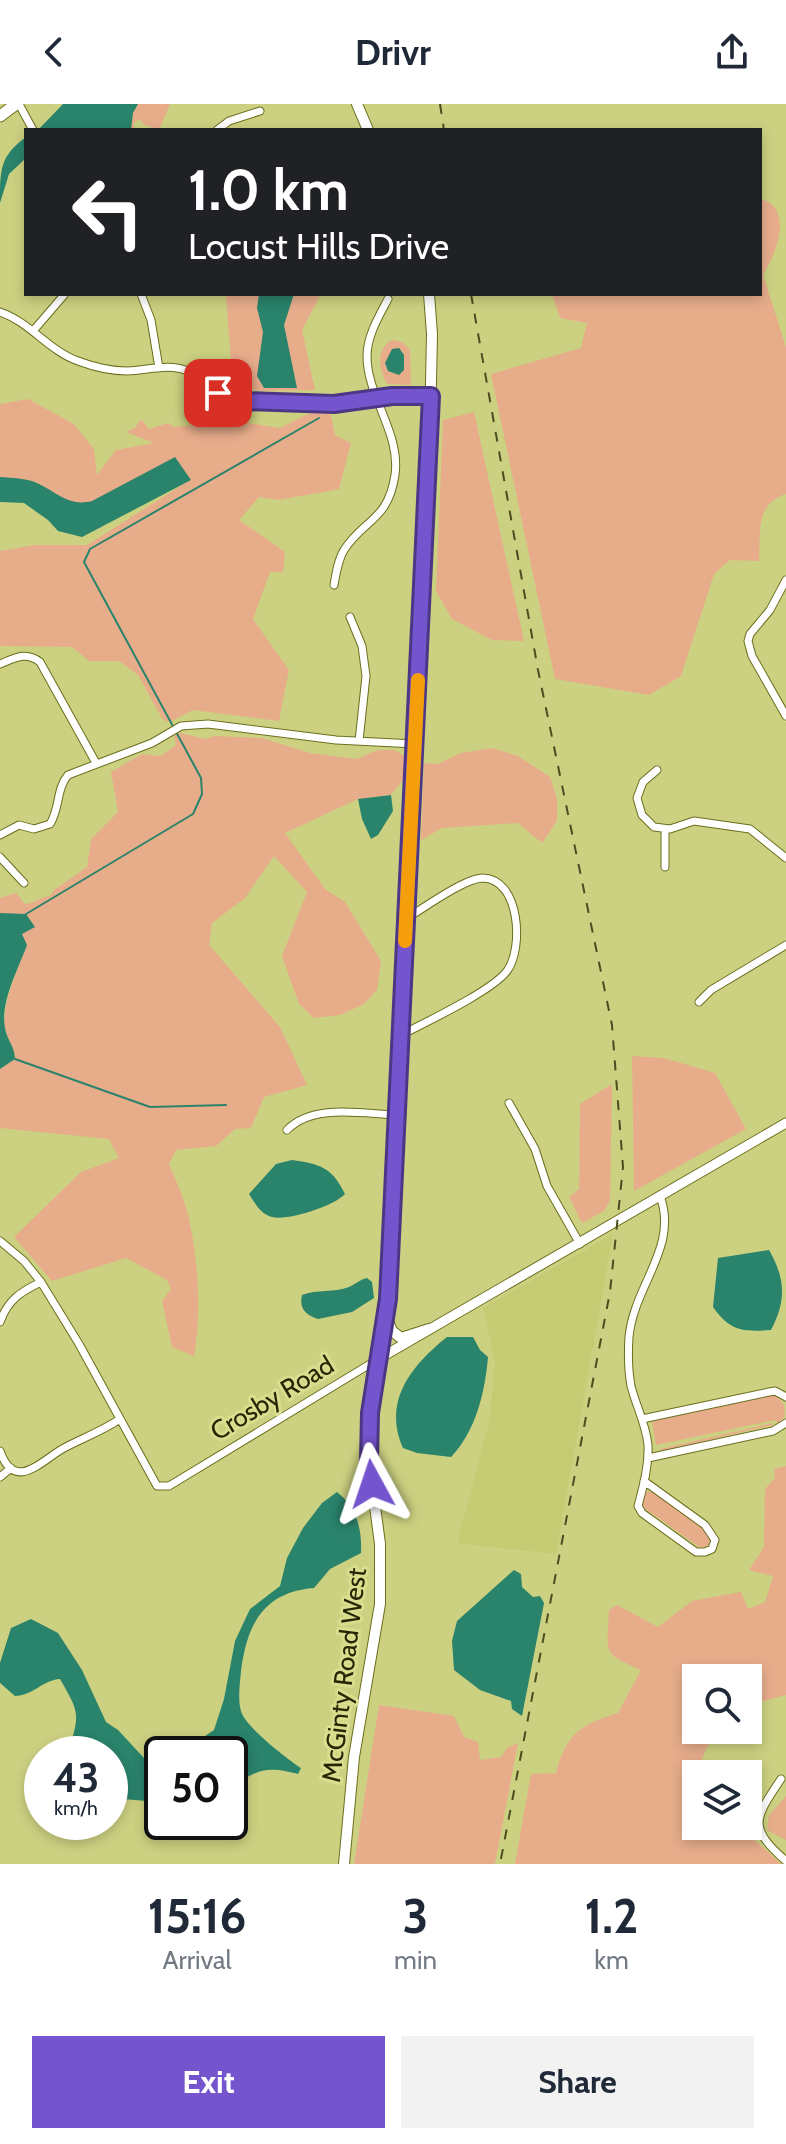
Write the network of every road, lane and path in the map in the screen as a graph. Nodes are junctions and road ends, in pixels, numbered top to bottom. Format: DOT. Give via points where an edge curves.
graph roads {
  1 [pos="7,104"];
  2 [pos="18,104"];
  3 [pos="357,104"];
  4 [pos="0,108"];
  5 [pos="260,111"];
  6 [pos="0,116"];
  7 [pos="32,128"];
  8 [pos="220,128"];
  9 [pos="367,128"];
  10 [pos="63,296"];
  11 [pos="142,296"];
  12 [pos="429,296"];
  13 [pos="388,299"];
  14 [pos="0,312"];
  15 [pos="33,331"];
  16 [pos="159,368"];
  17 [pos="431,396"];
  18 [pos="378,399"];
  19 [pos="786,580"];
  20 [pos="334,585"];
  21 [pos="350,617"];
  22 [pos="0,664"];
  23 [pos="786,716"];
  24 [pos="359,741"];
  25 [pos="415,744"];
  26 [pos="96,763"];
  27 [pos="657,770"];
  28 [pos="665,830"];
  29 [pos="0,835"];
  30 [pos="0,857"];
  31 [pos="786,858"];
  32 [pos="665,867"];
  33 [pos="24,883"];
  34 [pos="407,918"];
  35 [pos="786,945"];
  36 [pos="699,1002"];
  37 [pos="401,1035"];
  38 [pos="509,1103"];
  39 [pos="397,1115"];
  40 [pos="786,1123"];
  41 [pos="287,1130"];
  42 [pos="660,1196"];
  43 [pos="0,1241"];
  44 [pos="580,1244"];
  45 [pos="41,1282"];
  46 [pos="386,1314"];
  47 [pos="0,1322"];
  48 [pos="429,1329"];
  49 [pos="380,1358"];
  50 [pos="786,1397"];
  51 [pos="120,1419"];
  52 [pos="642,1419"];
  53 [pos="786,1423"];
  54 [pos="0,1451"];
  55 [pos="648,1458"];
  56 [pos="11,1468"];
  57 [pos="0,1477"];
  58 [pos="644,1481"];
  59 [pos="781,1779"];
  60 [pos="786,1861"];
  61 [pos="344,1864"];
  1 -- 4 [label="main road"];
  2 -- 6 [label="main road"];
  2 -- 7 [label="street"];
  3 -- 9 [label="main road"];
  5 -- 8 [label="street"];
  10 -- 15 [label="street"];
  11 -- 16 [label="street"];
  12 -- 17 [label="main road, McGinty Road West"];
  13 -- 18 [label="street" via="370,336 367,356"];
  14 -- 15 [label="street"];
  15 -- 16 [label="street" via="73,360 100,368"];
  16 -- 18 [label="street" via="193,373 218,393 243,401 334,404"];
  17 -- 18 [label="street"];
  17 -- 25 [label="main road, McGinty Road West"];
  18 -- 20 [label="street" via="395,449 396,473 382,511 345,550"];
  19 -- 23 [label="street" via="748,641"];
  21 -- 24 [label="street" via="366,676"];
  22 -- 26 [label="street" via="23,655 40,662"];
  24 -- 25 [label="street"];
  24 -- 26 [label="street" via="208,724 181,726 152,743"];
  25 -- 34 [label="main road, McGinty Road West"];
  26 -- 29 [label="street" via="62,781 50,824 34,829 19,825"];
  27 -- 28 [label="street" via="643,782 638,807 647,822"];
  28 -- 31 [label="street" via="694,821 750,829"];
  28 -- 32 [label="street"];
  30 -- 33 [label="street"];
  34 -- 37 [label="main road, McGinty Road West"];
  34 -- 37 [label="street" via="486,878 507,891 517,939 513,961 500,979"];
  35 -- 36 [label="street"];
  37 -- 39 [label="main road, McGinty Road West"];
  38 -- 44 [label="street"];
  39 -- 41 [label="street" via="310,1115"];
  39 -- 46 [label="main road, McGinty Road West"];
  40 -- 42 [label="street, Crosby Road"];
  42 -- 44 [label="street, Crosby Road"];
  42 -- 52 [label="street" via="665,1232 635,1306 629,1336 631,1383"];
  43 -- 45 [label="street, Crosby Road"];
  44 -- 48 [label="street, Crosby Road"];
  45 -- 47 [label="street" via="12,1299"];
  45 -- 51 [label="street, Crosby Road"];
  46 -- 48 [label="main road" via="401,1338"];
  46 -- 49 [label="main road, McGinty Road West"];
  48 -- 49 [label="street, Crosby Road"];
  49 -- 51 [label="street, Crosby Road" via="169,1486 157,1486"];
  49 -- 61 [label="main road, McGinty Road West" via="368,1437 380,1544 380,1604 354,1757"];
  50 -- 52 [label="street" via="775,1391"];
  51 -- 56 [label="street" via="63,1448 36,1470"];
  52 -- 55 [label="street"];
  53 -- 55 [label="street" via="773,1431"];
  54 -- 56 [label="street"];
  55 -- 58 [label="street"];
  56 -- 57 [label="street"];
  58 -- 58 [label="street" via="638,1506 642,1513 696,1552 712,1549 715,1540 705,1525"];
  59 -- 60 [label="street" via="763,1806 759,1823 767,1843"];
}
